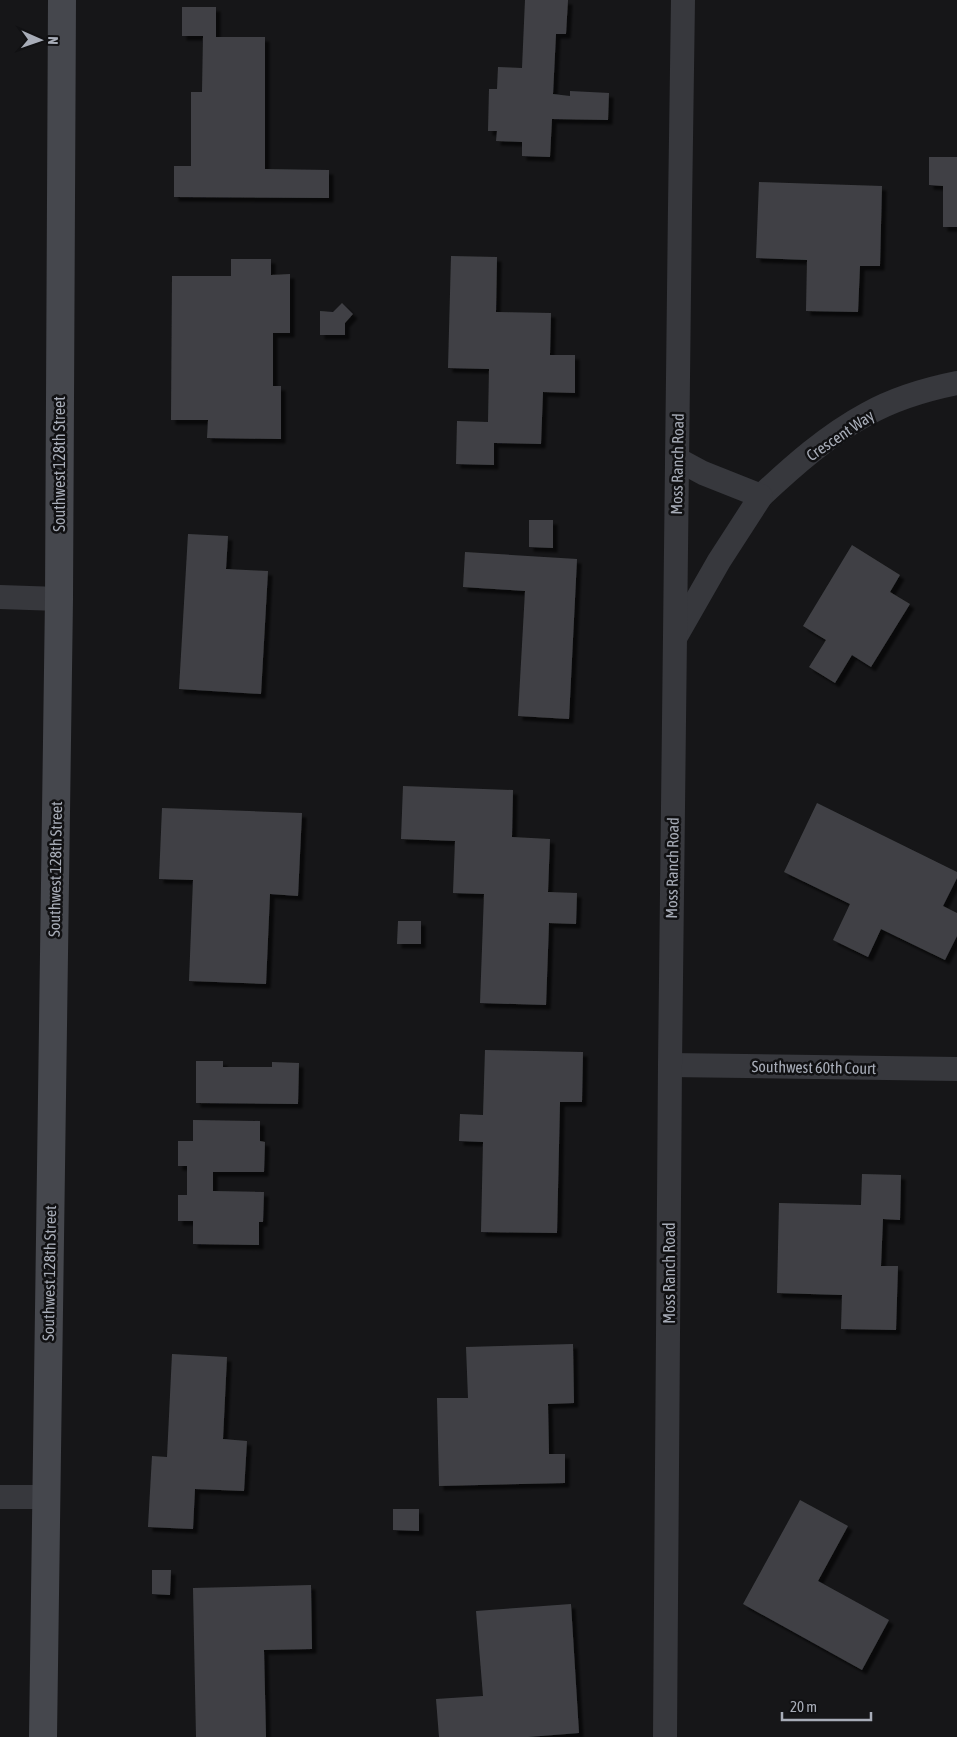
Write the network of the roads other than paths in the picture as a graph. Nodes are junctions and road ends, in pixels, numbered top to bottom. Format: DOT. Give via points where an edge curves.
graph roads {
  1 [pos="62,0"];
  2 [pos="683,0"];
  3 [pos="957,382"];
  4 [pos="676,459"];
  5 [pos="761,496"];
  6 [pos="0,597"];
  7 [pos="59,599"];
  8 [pos="674,640"];
  9 [pos="670,1065"];
  10 [pos="957,1069"];
  11 [pos="0,1497"];
  12 [pos="46,1497"];
  13 [pos="43,1737"];
  14 [pos="665,1737"];
  1 -- 7 [label="street, Southwest 128th Street"];
  2 -- 4 [label="street, Moss Ranch Road"];
  3 -- 5 [label="street, Crescent Way" via="867,414 830,438"];
  4 -- 5 [label="street"];
  4 -- 8 [label="street, Moss Ranch Road"];
  5 -- 8 [label="street, Crescent Way"];
  6 -- 7 [label="street"];
  7 -- 12 [label="street, Southwest 128th Street"];
  8 -- 9 [label="street, Moss Ranch Road"];
  9 -- 10 [label="street, Southwest 60th Court"];
  9 -- 14 [label="street, Moss Ranch Road"];
  11 -- 12 [label="street"];
  12 -- 13 [label="street, Southwest 128th Street"];
}
